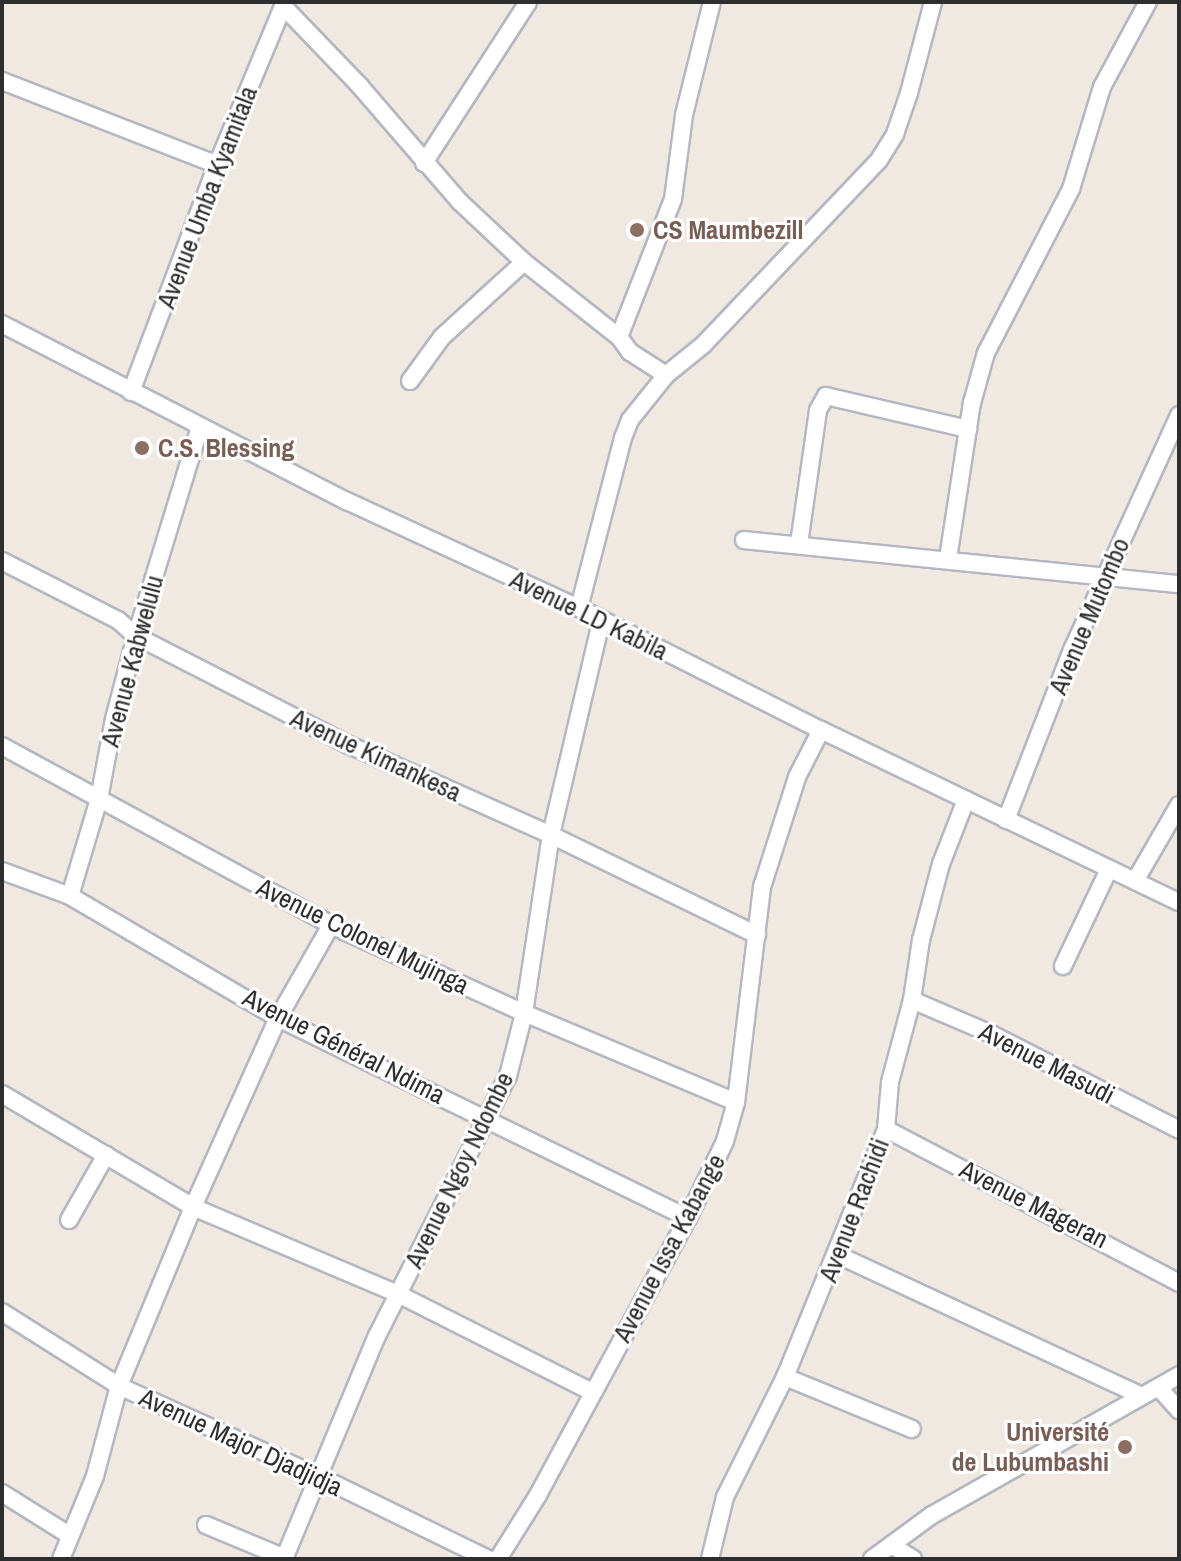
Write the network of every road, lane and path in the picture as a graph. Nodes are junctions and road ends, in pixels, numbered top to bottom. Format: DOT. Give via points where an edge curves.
graph roads {
  1 [pos="528,2"];
  2 [pos="712,2"];
  3 [pos="933,2"];
  4 [pos="1148,2"];
  5 [pos="284,4"];
  6 [pos="2,81"];
  7 [pos="424,163"];
  8 [pos="217,165"];
  9 [pos="524,262"];
  10 [pos="2,324"];
  11 [pos="619,337"];
  12 [pos="666,375"];
  13 [pos="410,381"];
  14 [pos="131,392"];
  15 [pos="1179,415"];
  16 [pos="200,427"];
  17 [pos="968,429"];
  18 [pos="744,540"];
  19 [pos="799,544"];
  20 [pos="948,559"];
  21 [pos="2,561"];
  22 [pos="1104,576"];
  23 [pos="1179,584"];
  24 [pos="579,608"];
  25 [pos="601,621"];
  26 [pos="136,636"];
  27 [pos="821,730"];
  28 [pos="2,746"];
  29 [pos="99,799"];
  30 [pos="966,800"];
  31 [pos="1179,805"];
  32 [pos="1006,820"];
  33 [pos="551,835"];
  34 [pos="1109,869"];
  35 [pos="2,871"];
  36 [pos="1135,881"];
  37 [pos="70,896"];
  38 [pos="1179,902"];
  39 [pos="331,925"];
  40 [pos="757,935"];
  41 [pos="1063,966"];
  42 [pos="912,1000"];
  43 [pos="524,1013"];
  44 [pos="278,1018"];
  45 [pos="2,1094"];
  46 [pos="736,1102"];
  47 [pos="489,1119"];
  48 [pos="886,1129"];
  49 [pos="1179,1130"];
  50 [pos="106,1155"];
  51 [pos="193,1207"];
  52 [pos="688,1218"];
  53 [pos="69,1220"];
  54 [pos="838,1255"];
  55 [pos="1179,1283"];
  56 [pos="398,1294"];
  57 [pos="2,1312"];
  58 [pos="1179,1375"];
  59 [pos="785,1377"];
  60 [pos="119,1386"];
  61 [pos="1159,1388"];
  62 [pos="592,1392"];
  63 [pos="1142,1396"];
  64 [pos="1179,1410"];
  65 [pos="912,1429"];
  66 [pos="320,1477"];
  67 [pos="2,1493"];
  68 [pos="206,1525"];
  69 [pos="69,1535"];
  70 [pos="891,1545"];
  71 [pos="285,1558"];
  72 [pos="61,1559"];
  73 [pos="488,1559"];
  74 [pos="498,1559"];
  75 [pos="710,1559"];
  76 [pos="872,1559"];
  77 [pos="913,1559"];
  1 -- 7 [label="street"];
  2 -- 11 [label="street" via="684,115 673,199"];
  3 -- 12 [label="street" via="895,134 879,160 703,345"];
  4 -- 17 [label="street" via="1102,87 1071,189 986,353"];
  5 -- 7 [label="street"];
  5 -- 8 [label="street, Avenue Umba Kyamitala"];
  6 -- 8 [label="street"];
  7 -- 9 [label="street"];
  8 -- 14 [label="street, Avenue Umba Kyamitala"];
  9 -- 11 [label="street"];
  9 -- 13 [label="street" via="442,337"];
  10 -- 14 [label="street, Avenue LD Kabila"];
  11 -- 12 [label="street" via="630,352"];
  12 -- 24 [label="street" via="627,429"];
  14 -- 16 [label="street, Avenue LD Kabila"];
  15 -- 22 [label="street, Avenue Mutombo"];
  16 -- 24 [label="street, Avenue LD Kabila"];
  16 -- 26 [label="street, Avenue Kabwelulu"];
  17 -- 19 [label="street" via="826,396 818,410"];
  17 -- 20 [label="street"];
  18 -- 19 [label="street"];
  19 -- 20 [label="street"];
  20 -- 22 [label="street"];
  21 -- 26 [label="street, Avenue Kimankesa" via="118,620"];
  22 -- 23 [label="street"];
  22 -- 32 [label="street, Avenue Mutombo"];
  24 -- 25 [label="street, Avenue LD Kabila"];
  25 -- 27 [label="street, Avenue LD Kabila"];
  25 -- 33 [label="street, Avenue Ngoy Ndombe"];
  26 -- 29 [label="street, Avenue Kabwelulu"];
  26 -- 33 [label="street, Avenue Kimankesa" via="349,745"];
  27 -- 30 [label="street, Avenue LD Kabila"];
  27 -- 40 [label="street, Avenue Issa Kabange" via="775,837"];
  28 -- 29 [label="street, Avenue Colonel Mujinga"];
  29 -- 37 [label="street, Avenue Kabwelulu"];
  29 -- 39 [label="street, Avenue Colonel Mujinga"];
  30 -- 32 [label="street, Avenue LD Kabila"];
  30 -- 42 [label="street, Avenue Rachidi" via="929,910"];
  31 -- 36 [label="street"];
  32 -- 34 [label="street, Avenue LD Kabila"];
  33 -- 40 [label="street, Avenue Kimankesa"];
  33 -- 43 [label="street, Avenue Ngoy Ndombe"];
  34 -- 36 [label="street, Avenue LD Kabila"];
  34 -- 41 [label="street"];
  35 -- 37 [label="street, Avenue Général Ndima"];
  36 -- 38 [label="street, Avenue LD Kabila"];
  37 -- 44 [label="street, Avenue Général Ndima"];
  39 -- 43 [label="street, Avenue Colonel Mujinga"];
  39 -- 44 [label="street"];
  40 -- 46 [label="street, Avenue Issa Kabange"];
  42 -- 48 [label="street, Avenue Rachidi" via="895,1058"];
  42 -- 49 [label="street, Avenue Masudi" via="989,1033"];
  43 -- 46 [label="street, Avenue Colonel Mujinga"];
  43 -- 47 [label="street, Avenue Ngoy Ndombe" via="508,1076"];
  44 -- 47 [label="street, Avenue Général Ndima"];
  44 -- 51 [label="street"];
  45 -- 50 [label="street"];
  46 -- 52 [label="street, Avenue Issa Kabange" via="725,1141"];
  47 -- 52 [label="street, Avenue Général Ndima"];
  47 -- 56 [label="street, Avenue Ngoy Ndombe"];
  48 -- 54 [label="street, Avenue Rachidi"];
  48 -- 55 [label="street, Avenue Mageran"];
  50 -- 51 [label="street"];
  50 -- 53 [label="street"];
  51 -- 56 [label="street"];
  51 -- 60 [label="street"];
  52 -- 62 [label="street, Avenue Issa Kabange"];
  54 -- 59 [label="street, Avenue Rachidi"];
  54 -- 63 [label="street"];
  56 -- 62 [label="street"];
  56 -- 66 [label="street, Avenue Ngoy Ndombe"];
  57 -- 60 [label="street, Avenue Major Djadjidja"];
  58 -- 61 [label="street"];
  59 -- 65 [label="street"];
  59 -- 75 [label="street, Avenue Rachidi" via="725,1497"];
  60 -- 66 [label="street, Avenue Major Djadjidja"];
  60 -- 69 [label="street" via="95,1476"];
  61 -- 63 [label="street"];
  61 -- 64 [label="street"];
  62 -- 74 [label="street, Avenue Issa Kabange"];
  63 -- 70 [label="street" via="932,1515"];
  66 -- 71 [label="street, Avenue Ngoy Ndombe"];
  66 -- 73 [label="street, Avenue Major Djadjidja"];
  67 -- 69 [label="street"];
  68 -- 71 [label="street"];
  69 -- 72 [label="street"];
  70 -- 76 [label="street"];
  70 -- 77 [label="street"];
}
